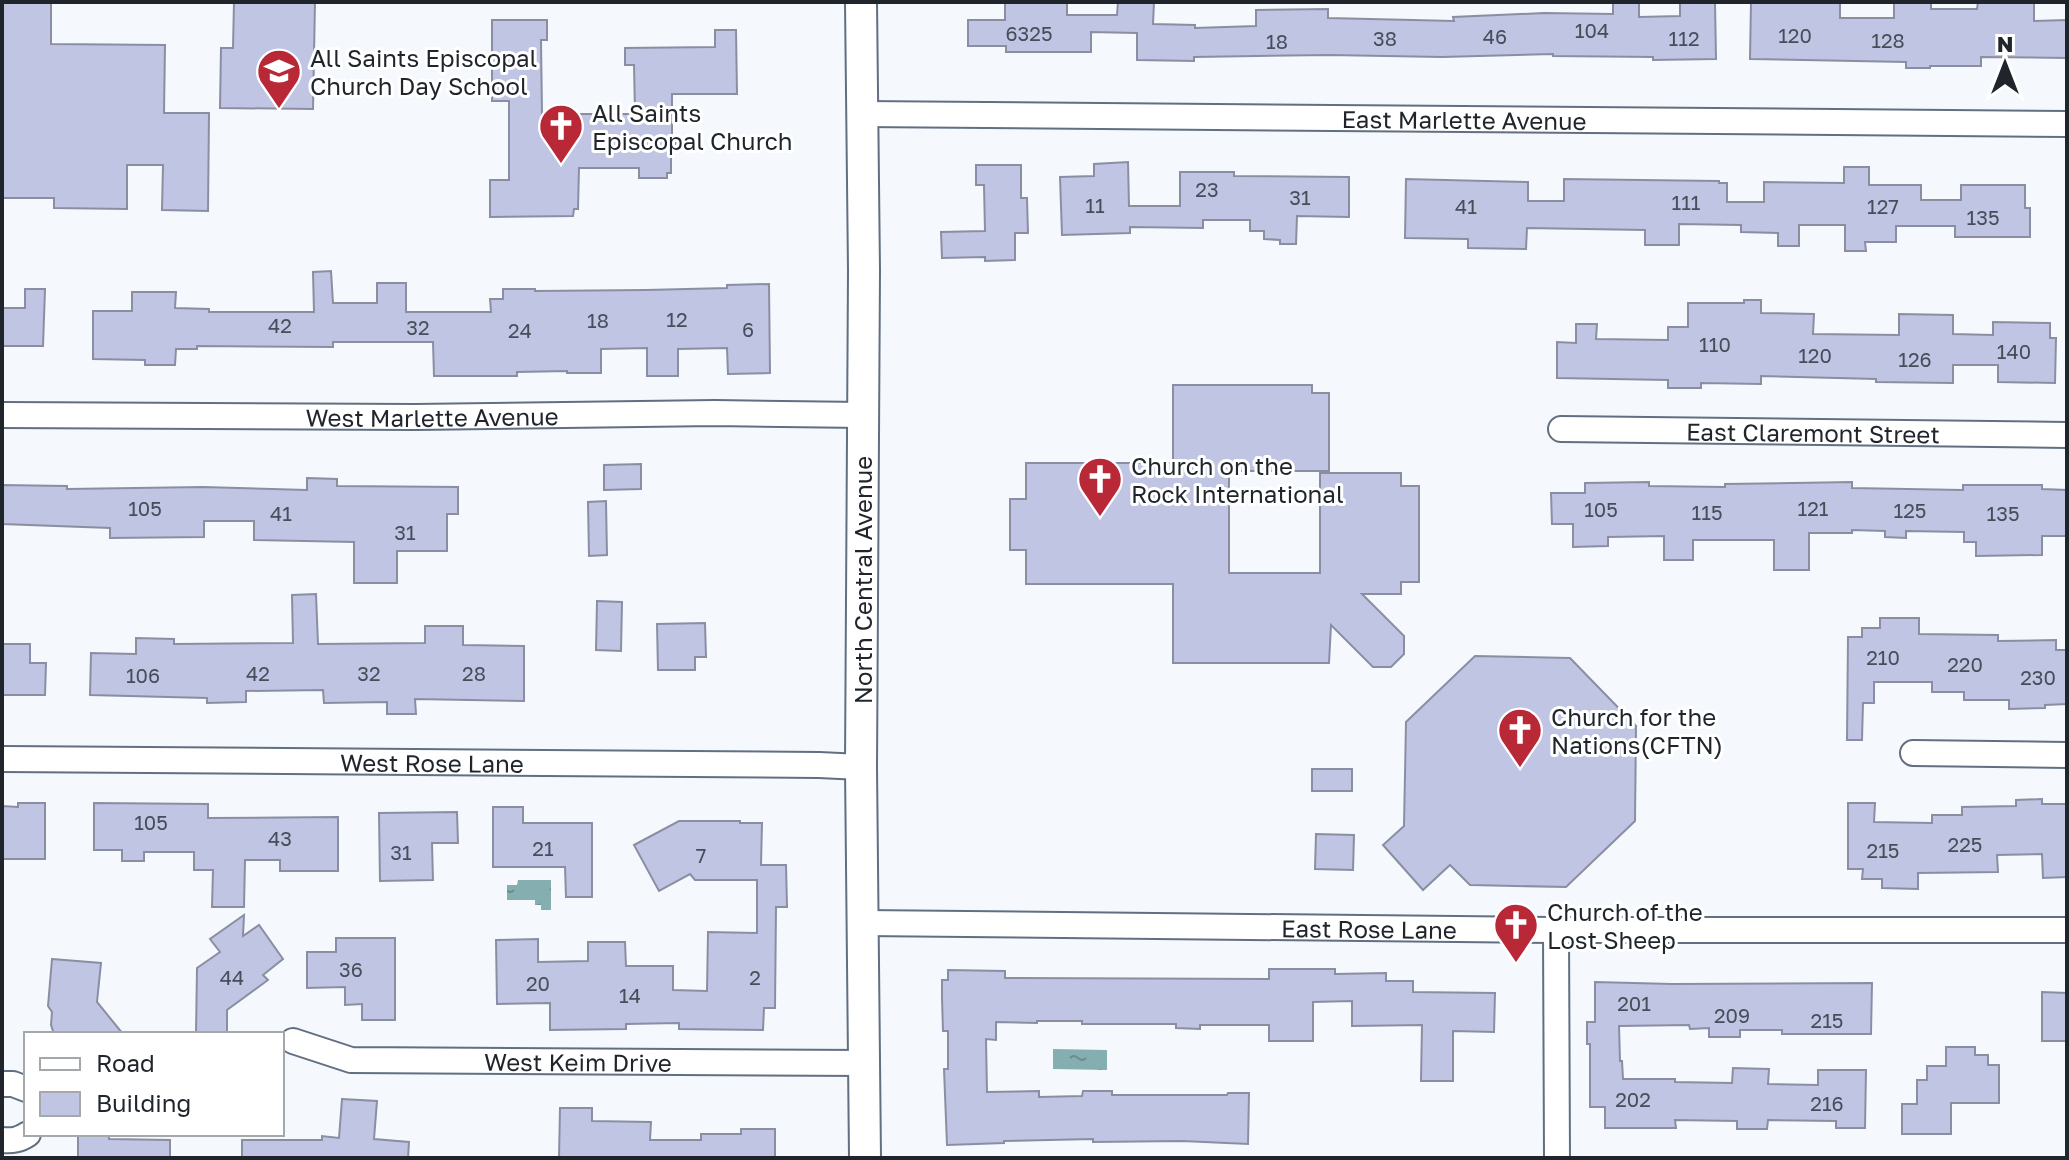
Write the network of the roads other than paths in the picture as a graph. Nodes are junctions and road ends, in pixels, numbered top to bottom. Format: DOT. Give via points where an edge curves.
graph roads {
  1 [pos="861,2"];
  2 [pos="862,114"];
  3 [pos="2067,124"];
  4 [pos="2,415"];
  5 [pos="863,415"];
  6 [pos="1561,429"];
  7 [pos="2067,435"];
  8 [pos="1913,753"];
  9 [pos="2067,755"];
  10 [pos="2,759"];
  11 [pos="861,767"];
  12 [pos="863,923"];
  13 [pos="1556,930"];
  14 [pos="2067,930"];
  15 [pos="293,1041"];
  16 [pos="865,1063"];
  17 [pos="2,1084"];
  18 [pos="24,1088"];
  19 [pos="24,1136"];
  20 [pos="2,1142"];
  21 [pos="865,1158"];
  22 [pos="1557,1158"];
  1 -- 2 [label="main road, North Central Avenue"];
  2 -- 3 [label="street, East Marlette Avenue"];
  2 -- 5 [label="main road, North Central Avenue"];
  4 -- 5 [label="street, West Marlette Avenue"];
  5 -- 11 [label="main road, North Central Avenue"];
  6 -- 7 [label="street, East Claremont Street"];
  8 -- 9 [label="street"];
  10 -- 11 [label="street, West Rose Lane"];
  11 -- 12 [label="main road, North Central Avenue"];
  12 -- 13 [label="street, East Rose Lane"];
  12 -- 16 [label="main road, North Central Avenue"];
  13 -- 14 [label="street, East Rose Lane"];
  13 -- 22 [label="street"];
  15 -- 16 [label="street, West Keim Drive" via="351,1060"];
  16 -- 21 [label="main road, North Central Avenue"];
  17 -- 18 [label="street"];
  19 -- 20 [label="street"];
}
